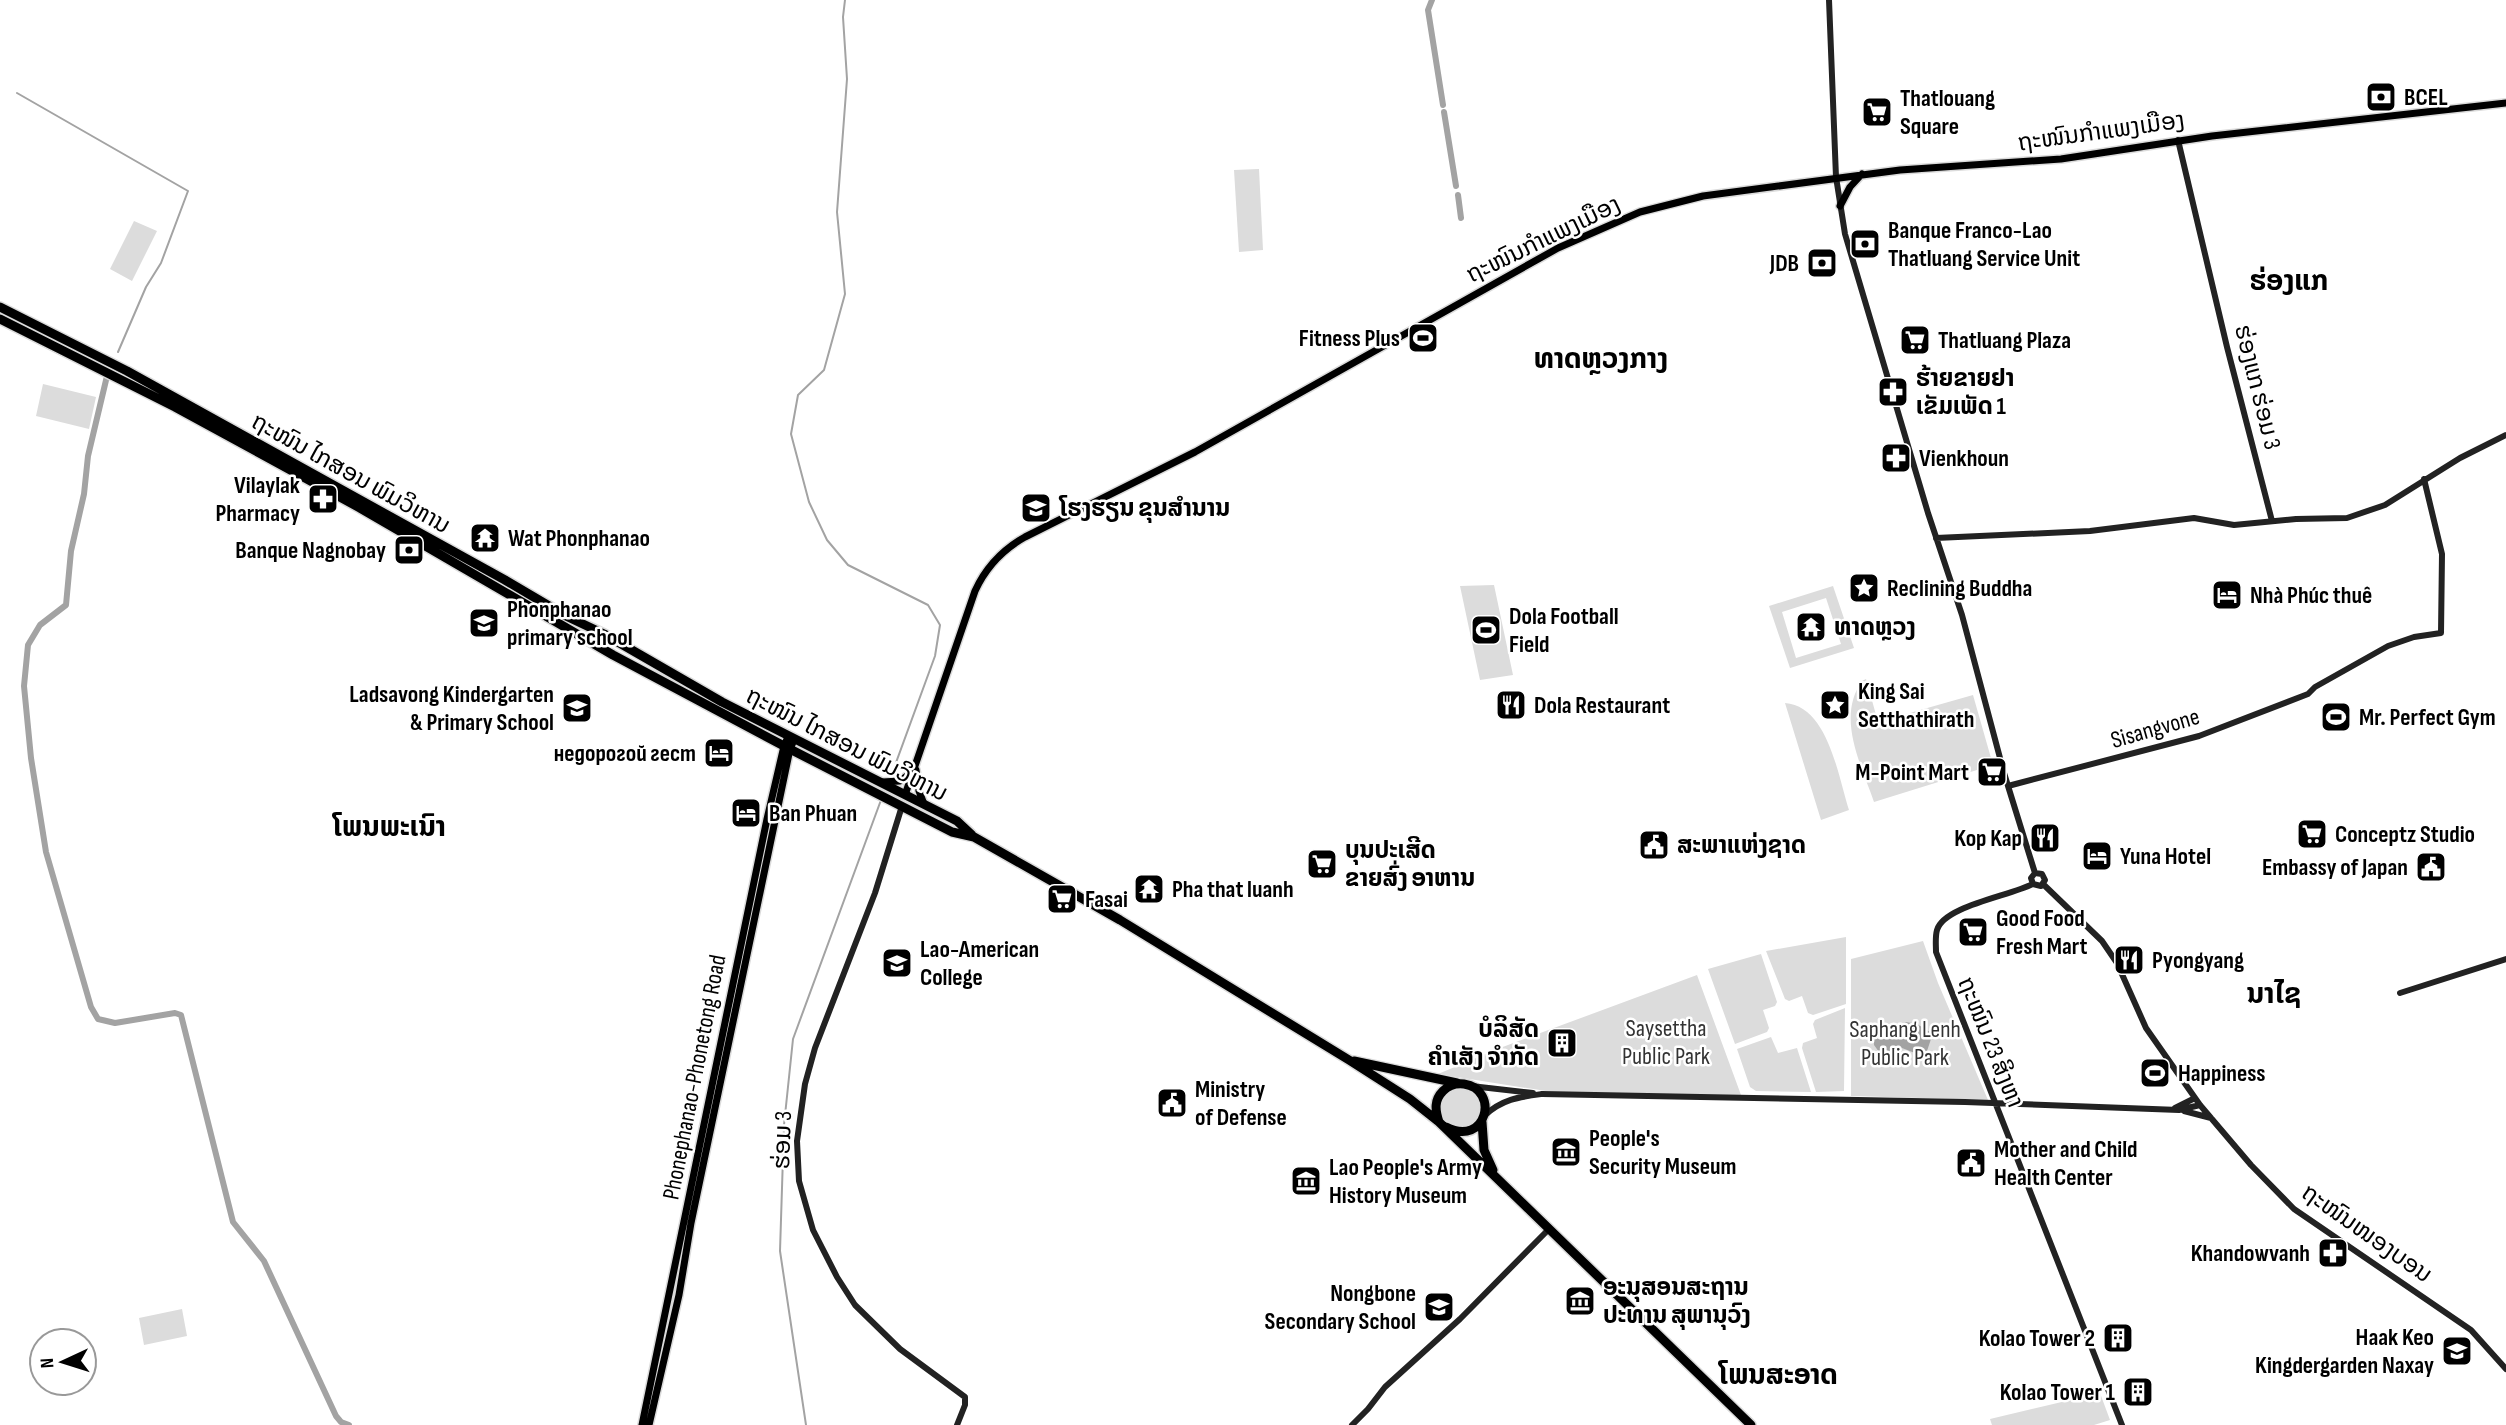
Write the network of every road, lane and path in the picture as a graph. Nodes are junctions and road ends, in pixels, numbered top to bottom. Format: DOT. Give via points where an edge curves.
graph roads {
  1 [pos="1829,0"];
  2 [pos="2506,103"];
  3 [pos="2178,140"];
  4 [pos="1862,174"];
  5 [pos="1836,177"];
  6 [pos="1840,206"];
  7 [pos="0,307"];
  8 [pos="0,319"];
  9 [pos="2506,436"];
  10 [pos="2424,479"];
  11 [pos="2272,521"];
  12 [pos="1936,538"];
  13 [pos="789,743"];
  14 [pos="916,765"];
  15 [pos="875,784"];
  16 [pos="2008,786"];
  17 [pos="905,795"];
  18 [pos="924,804"];
  19 [pos="902,806"];
  20 [pos="974,837"];
  21 [pos="2035,873"];
  22 [pos="2033,884"];
  23 [pos="2043,884"];
  24 [pos="2506,959"];
  25 [pos="2400,993"];
  26 [pos="1349,1060"];
  27 [pos="1465,1085"];
  28 [pos="1542,1094"];
  29 [pos="2194,1098"];
  30 [pos="1995,1104"];
  31 [pos="2200,1105"];
  32 [pos="2175,1110"];
  33 [pos="2211,1118"];
  34 [pos="1483,1119"];
  35 [pos="1443,1124"];
  36 [pos="1497,1178"];
  37 [pos="688,1223"];
  38 [pos="1547,1231"];
  39 [pos="2506,1369"];
  40 [pos="642,1425"];
  41 [pos="649,1425"];
  42 [pos="957,1425"];
  43 [pos="1352,1425"];
  44 [pos="1745,1425"];
  45 [pos="1751,1425"];
  46 [pos="2122,1425"];
  1 -- 5 [label="street"];
  2 -- 3 [label="main road, ຖະໜົນກຳແພງເມືອງ"];
  3 -- 4 [label="main road, ຖະໜົນກຳແພງເມືອງ" via="2040,161"];
  3 -- 11 [label="street, ຮ່ອງແກ ຮ່ອມ 3"];
  4 -- 5 [label="main road, ຖະໜົນກຳແພງເມືອງ"];
  4 -- 6 [label="main road"];
  5 -- 6 [label="street"];
  5 -- 14 [label="main road, ຖະໜົນກຳແພງເມືອງ" via="1681,201 1602,228 1443,311 1195,452 1017,542 1002,552 981,578"];
  6 -- 12 [label="street" via="1852,261"];
  7 -- 13 [label="highway, ຖະໜົນ ໄກສອນ ພົມວິຫານ" via="136,376 604,634"];
  8 -- 13 [label="highway, ຖະໜົນ ໄກສອນ ພົມວິຫານ" via="316,483 613,655"];
  9 -- 10 [label="street"];
  10 -- 11 [label="street" via="2385,505 2357,516"];
  10 -- 16 [label="street, Sisangvone" via="2442,554 2441,633 2388,646 2308,694 2189,739"];
  11 -- 12 [label="street" via="2234,525 2193,518 2090,531"];
  12 -- 16 [label="street"];
  13 -- 15 [label="highway, ຖະໜົນ ໄກສອນ ພົມວິຫານ"];
  13 -- 37 [label="main road, Phonephanao-Phonetong Road" via="731,990"];
  14 -- 15 [label="main road" via="900,781"];
  14 -- 17 [label="main road, ຖະໜົນກຳແພງເມືອງ"];
  14 -- 18 [label="main road"];
  15 -- 17 [label="highway, ຖະໜົນ ໄກສອນ ພົມວິຫານ"];
  15 -- 19 [label="highway, ຖະໜົນ ໄກສອນ ພົມວິຫານ"];
  16 -- 21 [label="street"];
  17 -- 18 [label="highway, ຖະໜົນ ໄກສອນ ພົມວິຫານ"];
  17 -- 19 [label="highway"];
  18 -- 20 [label="highway, ຖະໜົນ ໄກສອນ ພົມວິຫານ" via="957,821"];
  19 -- 20 [label="highway, ຖະໜົນ ໄກສອນ ພົມວິຫານ" via="952,832"];
  19 -- 42 [label="street, ຮ່ອມ 3" via="804,1084 797,1141 799,1181 813,1230 855,1304 900,1349 965,1397"];
  20 -- 26 [label="highway, ຖະໜົນ ໄກສອນ ພົມວິຫານ"];
  21 -- 22 [label="street"];
  21 -- 23 [label="street" via="2044,876"];
  22 -- 23 [label="street"];
  22 -- 30 [label="street, ຖະໜົນ 23 ສິງຫາ" via="1955,911 1937,928 1936,952"];
  23 -- 29 [label="street, ຖະໜົນໜອງບອນ" via="2110,951 2146,1028"];
  24 -- 25 [label="street"];
  26 -- 27 [label="highway, ຖະໜົນ ໄກສອນ ພົມວິຫານ"];
  26 -- 35 [label="highway, ຖະໜົນ ໄກສອນ ພົມວິຫານ"];
  27 -- 28 [label="street"];
  27 -- 34 [label="highway" via="1483,1097"];
  27 -- 35 [label="highway" via="1447,1087 1440,1095 1436,1104"];
  28 -- 30 [label="street"];
  28 -- 34 [label="street" via="1507,1099"];
  29 -- 31 [label="street, ຖະໜົນໜອງບອນ"];
  29 -- 32 [label="street"];
  30 -- 32 [label="street"];
  30 -- 46 [label="street, ຖະໜົນ 23 ສິງຫາ"];
  31 -- 32 [label="street"];
  31 -- 33 [label="street, ຖະໜົນໜອງບອນ"];
  32 -- 33 [label="street"];
  33 -- 39 [label="street, ຖະໜົນໜອງບອນ" via="2294,1209 2458,1319"];
  34 -- 35 [label="highway" via="1463,1132"];
  34 -- 36 [label="highway, ຖະໜົນ ໄກສອນ ພົມວິຫານ" via="1484,1150"];
  35 -- 36 [label="highway, ຖະໜົນ ໄກສອນ ພົມວິຫານ"];
  36 -- 38 [label="highway, ຖະໜົນ ໄກສອນ ພົມວິຫານ" via="1504,1191"];
  36 -- 45 [label="highway, ຖະໜົນ ໄກສອນ ພົມວິຫານ"];
  37 -- 40 [label="main road, Phonephanao-Phonetong Road"];
  37 -- 41 [label="main road, Phonephanao-Phonetong Road" via="679,1295"];
  38 -- 43 [label="street" via="1385,1387"];
  38 -- 44 [label="highway, ຖະໜົນ ໄກສອນ ພົມວິຫານ"];
}
